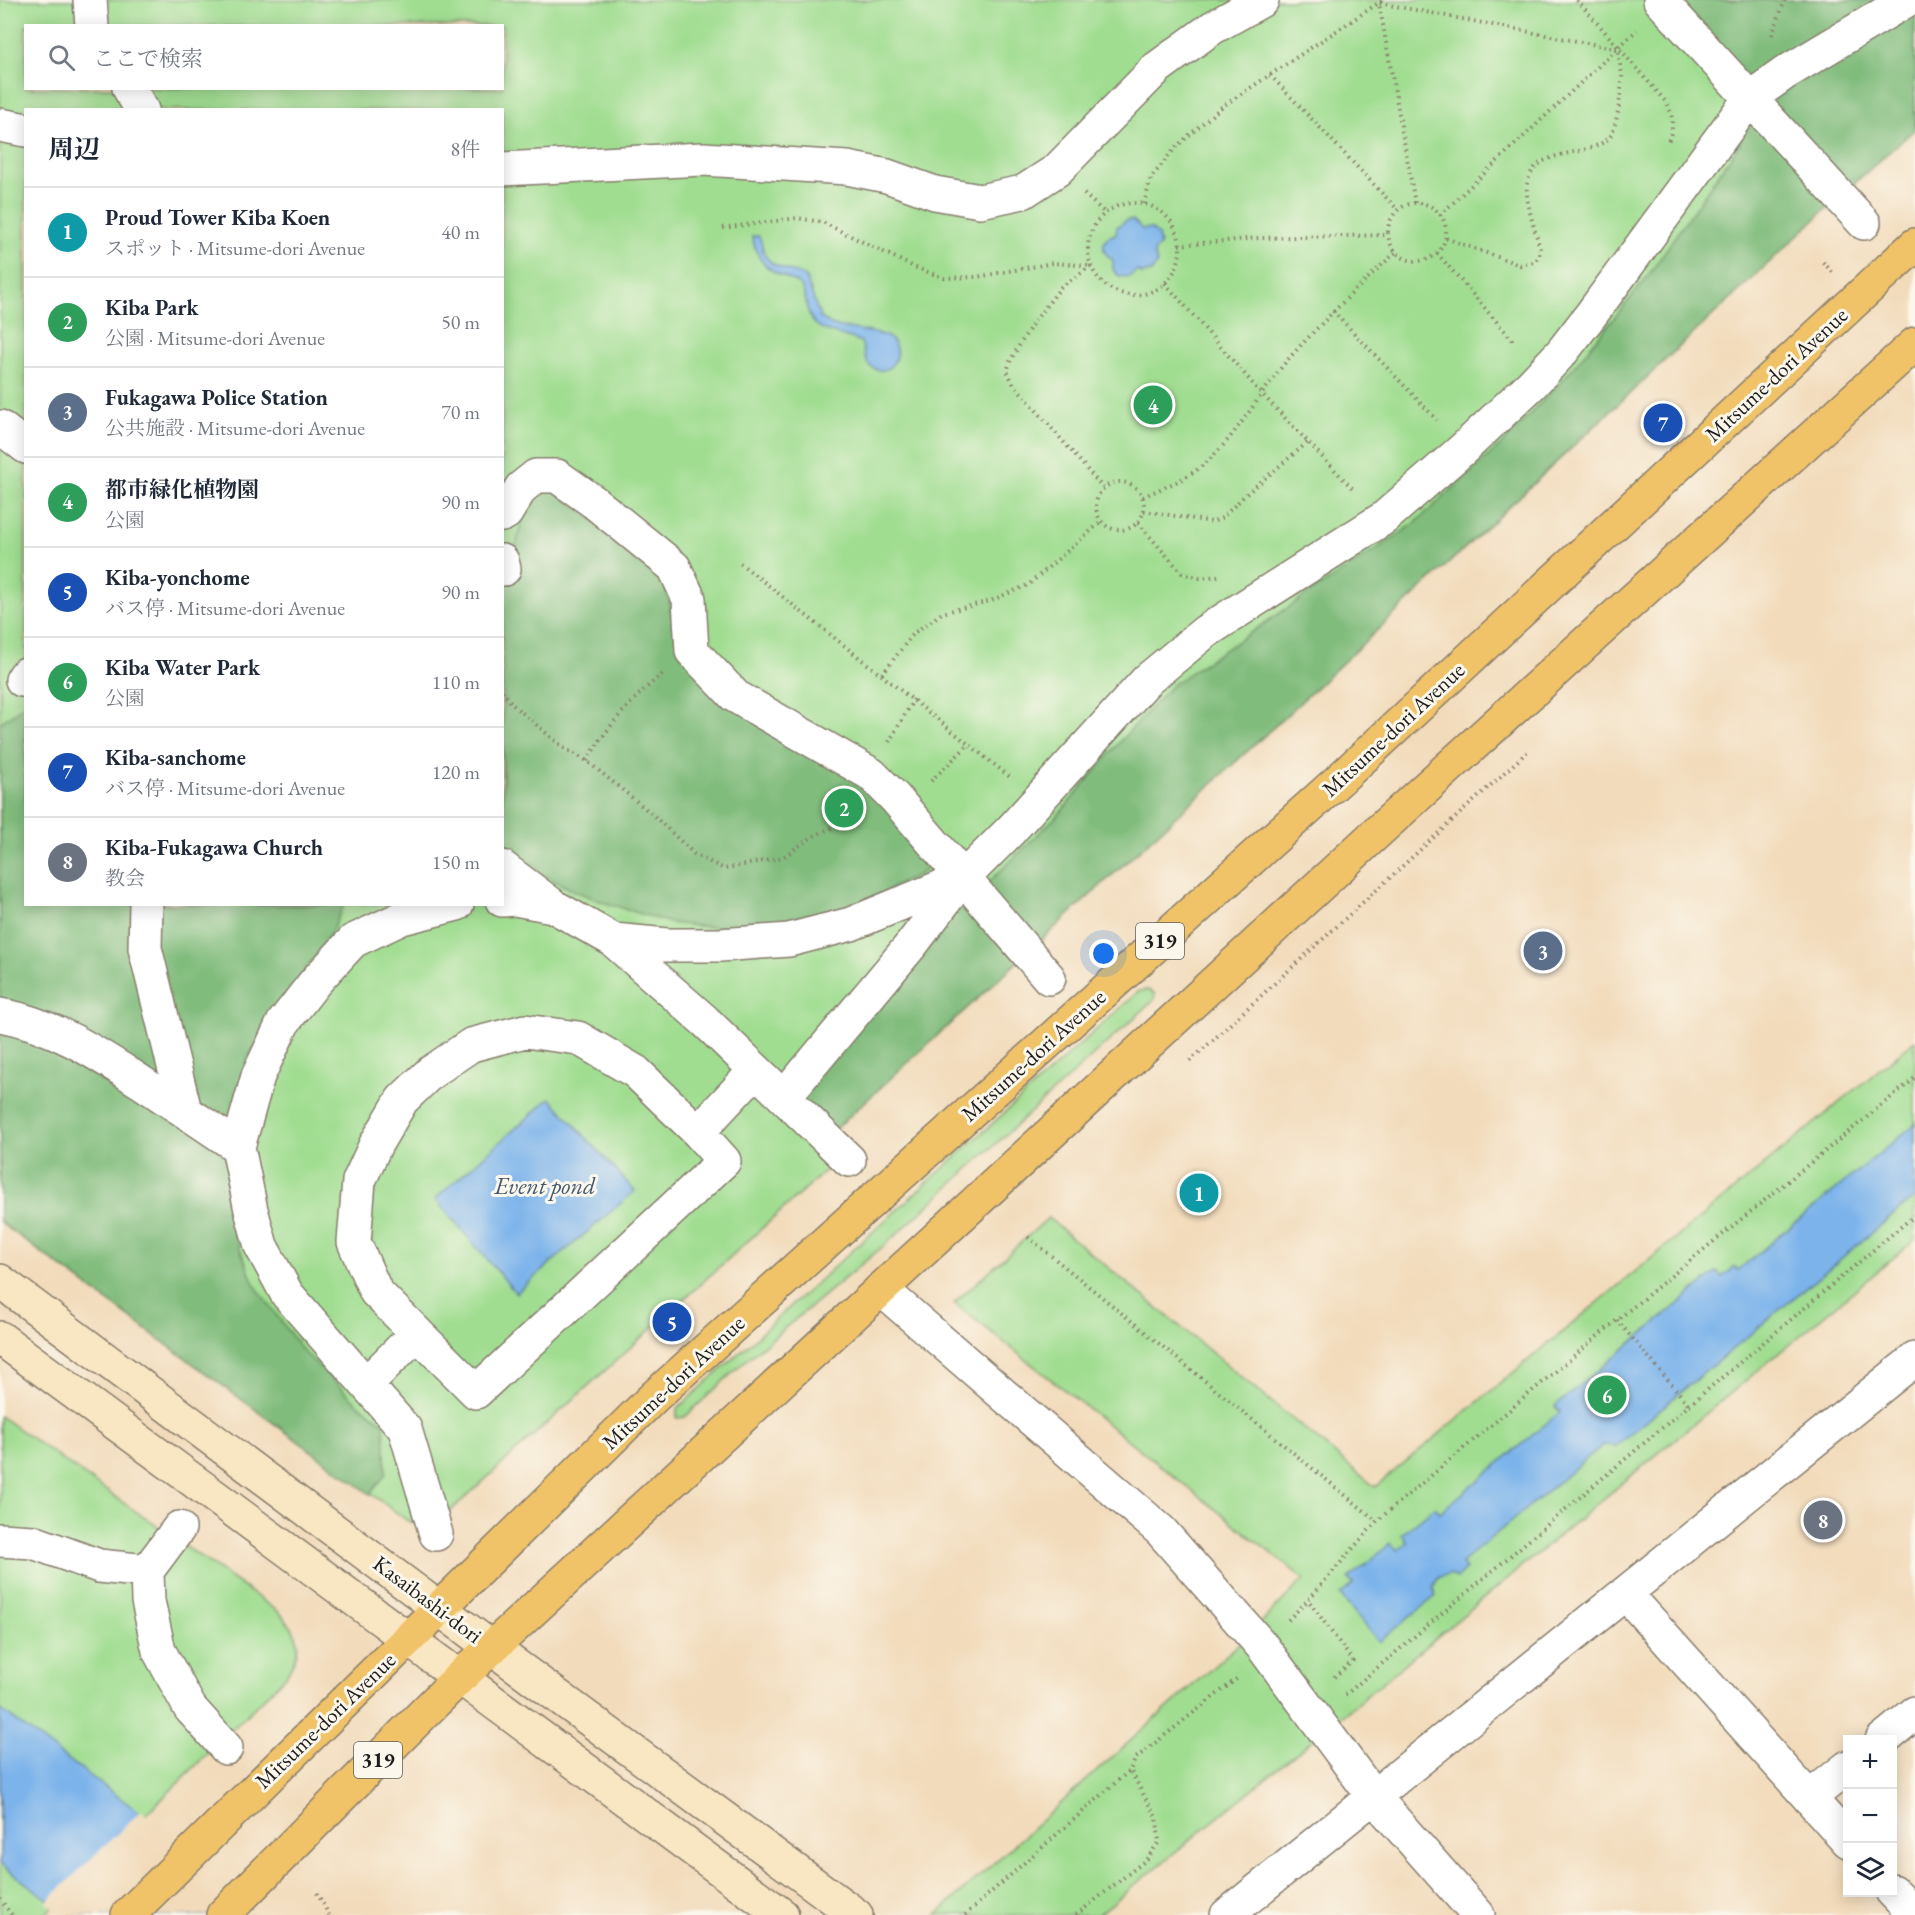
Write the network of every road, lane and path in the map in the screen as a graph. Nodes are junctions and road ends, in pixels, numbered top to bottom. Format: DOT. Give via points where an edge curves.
graph roads {
  1 [pos="90,0"];
  2 [pos="1262,0"];
  3 [pos="1577,0"];
  4 [pos="1907,0"];
  5 [pos="1381,1"];
  6 [pos="1662,2"];
  7 [pos="92,24"];
  8 [pos="1618,49"];
  9 [pos="1270,75"];
  10 [pos="130,90"];
  11 [pos="1750,98"];
  12 [pos="141,108"];
  13 [pos="0,125"];
  14 [pos="24,130"];
  15 [pos="1666,146"];
  16 [pos="504,169"];
  17 [pos="1415,203"];
  18 [pos="1144,204"];
  19 [pos="1398,210"];
  20 [pos="1440,215"];
  21 [pos="1864,223"];
  22 [pos="723,228"];
  23 [pos="1388,235"];
  24 [pos="1444,238"];
  25 [pos="1179,245"];
  26 [pos="1915,245"];
  27 [pos="1396,252"];
  28 [pos="1437,253"];
  29 [pos="1091,266"];
  30 [pos="1165,283"];
  31 [pos="1333,311"];
  32 [pos="1522,336"];
  33 [pos="1515,343"];
  34 [pos="1915,345"];
  35 [pos="1508,351"];
  36 [pos="1261,393"];
  37 [pos="1444,415"];
  38 [pos="1438,421"];
  39 [pos="0,428"];
  40 [pos="1429,428"];
  41 [pos="1308,442"];
  42 [pos="24,446"];
  43 [pos="1362,483"];
  44 [pos="1104,488"];
  45 [pos="1354,490"];
  46 [pos="1345,496"];
  47 [pos="1143,497"];
  48 [pos="1144,511"];
  49 [pos="504,514"];
  50 [pos="1101,522"];
  51 [pos="1138,523"];
  52 [pos="740,563"];
  53 [pos="1220,575"];
  54 [pos="692,651"];
  55 [pos="882,674"];
  56 [pos="504,694"];
  57 [pos="914,699"];
  58 [pos="969,744"];
  59 [pos="1532,748"];
  60 [pos="587,760"];
  61 [pos="871,774"];
  62 [pos="1039,800"];
  63 [pos="899,802"];
  64 [pos="504,869"];
  65 [pos="963,878"];
  66 [pos="504,900"];
  67 [pos="146,906"];
  68 [pos="370,906"];
  69 [pos="449,906"];
  70 [pos="553,906"];
  71 [pos="613,940"];
  72 [pos="353,941"];
  73 [pos="1049,978"];
  74 [pos="0,1015"];
  75 [pos="1181,1069"];
  76 [pos="756,1070"];
  77 [pos="1915,1078"];
  78 [pos="785,1096"];
  79 [pos="185,1111"];
  80 [pos="698,1132"];
  81 [pos="238,1147"];
  82 [pos="849,1160"];
  83 [pos="1915,1215"];
  84 [pos="1028,1237"];
  85 [pos="0,1281"];
  86 [pos="880,1289"];
  87 [pos="1617,1320"];
  88 [pos="417,1333"];
  89 [pos="0,1338"];
  90 [pos="1915,1359"];
  91 [pos="366,1384"];
  92 [pos="1689,1405"];
  93 [pos="1377,1521"];
  94 [pos="179,1528"];
  95 [pos="436,1534"];
  96 [pos="0,1540"];
  97 [pos="147,1571"];
  98 [pos="1626,1594"];
  99 [pos="440,1608"];
  100 [pos="407,1640"];
  101 [pos="492,1648"];
  102 [pos="1268,1654"];
  103 [pos="460,1677"];
  104 [pos="1310,1710"];
  105 [pos="1915,1713"];
  106 [pos="1888,1735"];
  107 [pos="226,1748"];
  108 [pos="1130,1770"];
  109 [pos="1843,1771"];
  110 [pos="1373,1796"];
  111 [pos="1809,1798"];
  112 [pos="1843,1835"];
  113 [pos="317,1893"];
  114 [pos="1897,1895"];
  115 [pos="0,1899"];
  116 [pos="12,1915"];
  117 [pos="128,1915"];
  118 [pos="223,1915"];
  119 [pos="329,1915"];
  120 [pos="782,1915"];
  121 [pos="856,1915"];
  122 [pos="965,1915"];
  123 [pos="1076,1915"];
  124 [pos="1227,1915"];
  125 [pos="1478,1915"];
  126 [pos="1915,1915"];
  1 -- 7 [label="street"];
  2 -- 16 [label="street" via="1212,28 1157,68 1057,170 1023,192 980,201 935,194 887,176 847,168 703,159"];
  3 -- 8 [label="path"];
  4 -- 11 [label="street"];
  5 -- 8 [label="path"];
  5 -- 9 [label="path"];
  5 -- 17 [label="path"];
  6 -- 8 [label="path"];
  6 -- 11 [label="street"];
  8 -- 15 [label="path" via="1671,112 1672,132"];
  8 -- 20 [label="path"];
  8 -- 24 [label="path" via="1622,78 1610,138 1584,150 1549,158 1530,175 1527,195 1540,249 1534,262 1520,265"];
  9 -- 18 [label="path" via="1220,108 1176,147 1151,178"];
  9 -- 19 [label="path"];
  10 -- 12 [label="street"];
  11 -- 21 [label="street"];
  11 -- 62 [label="street" via="1593,312 1531,385 1384,518 1205,632 1147,680"];
  13 -- 14 [label="street"];
  17 -- 19 [label="path"];
  17 -- 20 [label="path" via="1425,204"];
  18 -- 25 [label="path" via="1161,212 1174,226"];
  18 -- 29 [label="path" via="1116,206 1095,224 1087,252"];
  19 -- 23 [label="path" via="1388,226"];
  20 -- 24 [label="path"];
  22 -- 29 [label="path" via="796,218 822,222 944,278 976,277 1053,263"];
  23 -- 25 [label="path" via="1259,238"];
  23 -- 27 [label="path"];
  24 -- 28 [label="path"];
  25 -- 30 [label="path" via="1179,259"];
  26 -- 99 [label="main road, Mitsume-dori Avenue / 319" via="1340,779 655,1396"];
  27 -- 28 [label="path" via="1412,260"];
  27 -- 31 [label="path"];
  28 -- 33 [label="path"];
  29 -- 30 [label="path" via="1098,279 1123,294 1152,292"];
  29 -- 44 [label="path" via="1060,287 1033,323 1007,371 1012,383"];
  30 -- 36 [label="path"];
  31 -- 36 [label="path"];
  31 -- 38 [label="path"];
  32 -- 33 [label="path"];
  33 -- 35 [label="path"];
  34 -- 86 [label="main road, 319"];
  36 -- 41 [label="path"];
  36 -- 47 [label="path" via="1223,446 1194,473"];
  37 -- 38 [label="path"];
  38 -- 40 [label="path"];
  39 -- 42 [label="street"];
  41 -- 45 [label="path"];
  41 -- 48 [label="path" via="1213,522"];
  43 -- 45 [label="path"];
  44 -- 47 [label="path" via="1121,481 1138,489"];
  44 -- 50 [label="path" via="1096,504"];
  45 -- 46 [label="path"];
  47 -- 48 [label="path"];
  48 -- 51 [label="path"];
  49 -- 54 [label="street" via="536,476 557,476 594,502 674,567 689,599"];
  50 -- 51 [label="path" via="1120,530"];
  50 -- 55 [label="path" via="1028,585 990,601 942,613 914,633"];
  51 -- 53 [label="path" via="1182,573 1200,578"];
  52 -- 55 [label="path"];
  54 -- 60 [label="path" via="639,693 600,738"];
  54 -- 61 [label="street" via="735,696"];
  55 -- 57 [label="path"];
  56 -- 60 [label="path" via="564,748"];
  57 -- 58 [label="path"];
  57 -- 61 [label="path"];
  58 -- 62 [label="path"];
  58 -- 63 [label="path"];
  59 -- 75 [label="path"];
  60 -- 63 [label="path" via="694,854 724,869 783,858 812,837"];
  61 -- 63 [label="street"];
  62 -- 65 [label="street"];
  63 -- 65 [label="street"];
  64 -- 70 [label="street"];
  65 -- 71 [label="street" via="851,924 789,940 667,945"];
  65 -- 73 [label="street"];
  65 -- 78 [label="street"];
  66 -- 70 [label="street"];
  67 -- 79 [label="street" via="145,948"];
  68 -- 72 [label="street"];
  69 -- 72 [label="street" via="402,918"];
  70 -- 71 [label="street"];
  71 -- 76 [label="street"];
  72 -- 81 [label="street" via="284,1023 258,1076"];
  74 -- 79 [label="street" via="63,1035"];
  76 -- 78 [label="street"];
  76 -- 80 [label="street"];
  77 -- 87 [label="path"];
  78 -- 82 [label="street"];
  79 -- 81 [label="street"];
  80 -- 88 [label="street" via="724,1161 477,1392"];
  80 -- 88 [label="street" via="636,1072 578,1038 525,1031 471,1045 430,1073 402,1100 359,1181 354,1242 376,1292"];
  81 -- 91 [label="street" via="261,1246 287,1294"];
  83 -- 92 [label="path"];
  84 -- 93 [label="path"];
  85 -- 99 [label="main road, Kasaibashi-dori"];
  86 -- 101 [label="main road, 319"];
  86 -- 102 [label="street" via="1161,1531"];
  87 -- 92 [label="path"];
  87 -- 93 [label="path"];
  88 -- 91 [label="street"];
  89 -- 100 [label="main road, Kasaibashi-dori"];
  90 -- 98 [label="street"];
  91 -- 95 [label="street" via="405,1429"];
  92 -- 104 [label="path"];
  93 -- 104 [label="path" via="1308,1600 1353,1661"];
  94 -- 97 [label="street"];
  96 -- 97 [label="street" via="33,1542 99,1566"];
  97 -- 107 [label="street" via="148,1601 159,1651 190,1708"];
  98 -- 110 [label="street"];
  98 -- 111 [label="street"];
  99 -- 100 [label="main road, Mitsume-dori Avenue / 319"];
  99 -- 101 [label="main road, Kasaibashi-dori"];
  100 -- 103 [label="main road, Kasaibashi-dori"];
  100 -- 117 [label="main road, Mitsume-dori Avenue / 319"];
  101 -- 103 [label="main road, 319"];
  101 -- 121 [label="main road, Kasaibashi-dori"];
  102 -- 104 [label="street"];
  102 -- 108 [label="path" via="1136,1758"];
  103 -- 118 [label="main road, 319"];
  103 -- 120 [label="main road, Kasaibashi-dori"];
  104 -- 110 [label="street"];
  105 -- 106 [label="street"];
  108 -- 122 [label="path"];
  108 -- 123 [label="path" via="1157,1819 1159,1842 1146,1860"];
  109 -- 111 [label="street"];
  110 -- 124 [label="street"];
  110 -- 125 [label="street"];
  111 -- 112 [label="street"];
  113 -- 119 [label="path"];
  114 -- 126 [label="street"];
  115 -- 116 [label="path"];
}
